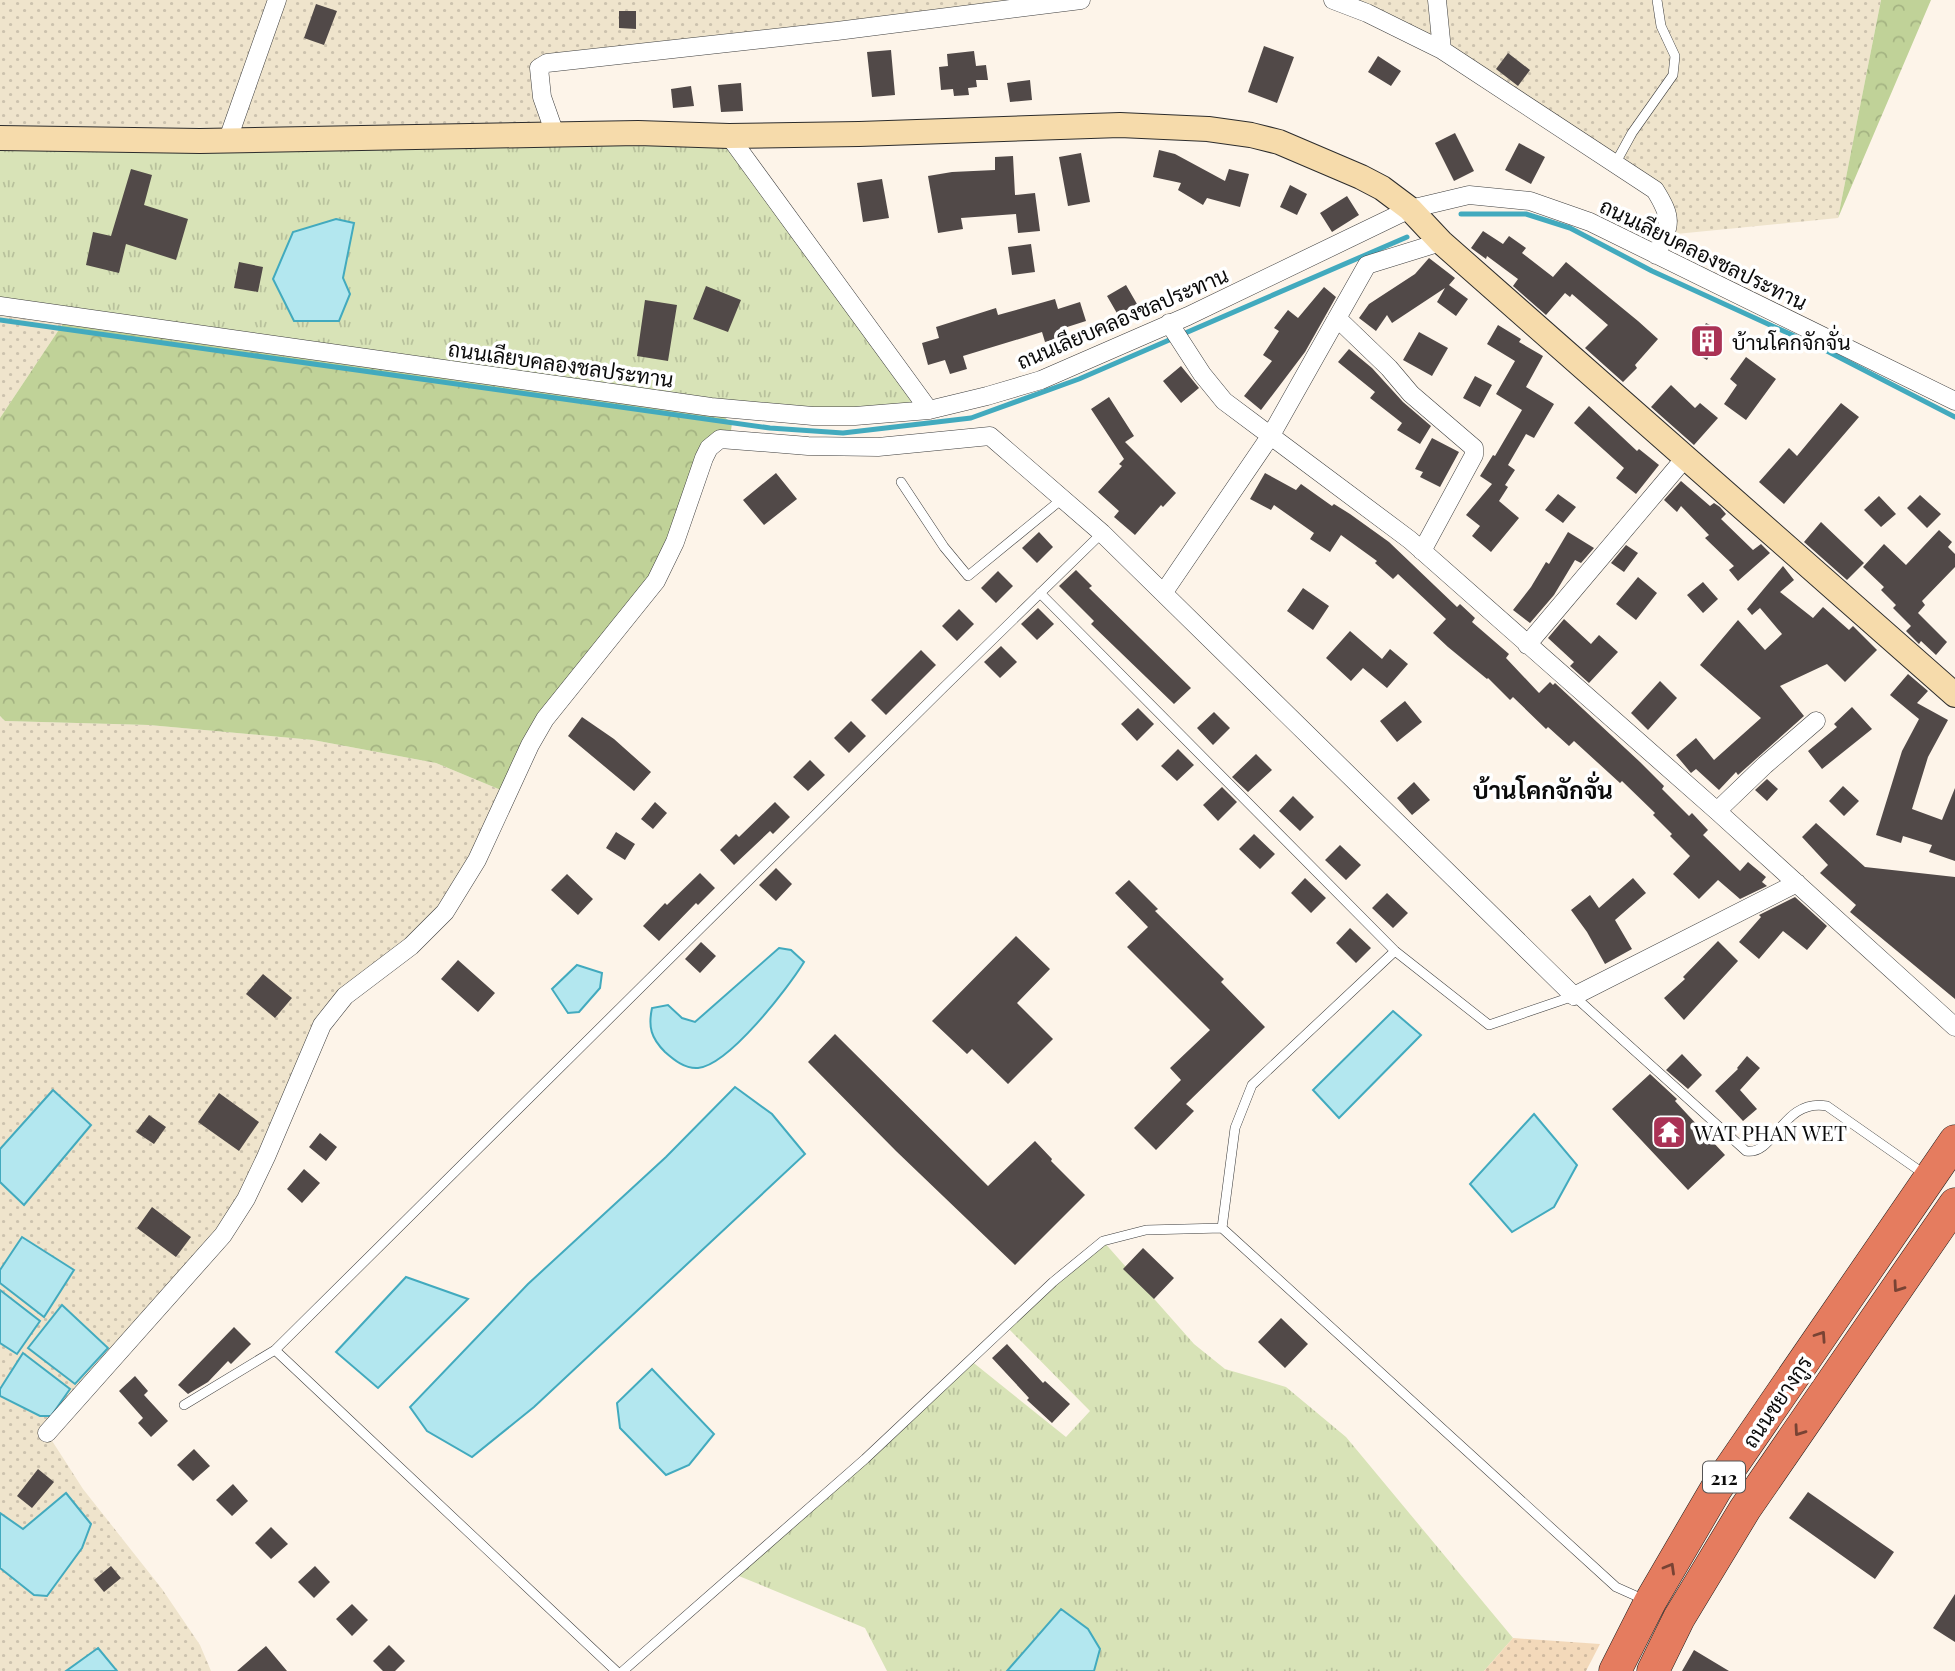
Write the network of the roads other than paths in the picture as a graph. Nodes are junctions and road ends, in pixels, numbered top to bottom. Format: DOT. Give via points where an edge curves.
graph roads {
  1 [pos="277,0"];
  2 [pos="1081,0"];
  3 [pos="1333,0"];
  4 [pos="1437,0"];
  5 [pos="1657,0"];
  6 [pos="1442,50"];
  7 [pos="555,134"];
  8 [pos="729,136"];
  9 [pos="0,138"];
  10 [pos="228,139"];
  11 [pos="1615,164"];
  12 [pos="1410,209"];
  13 [pos="1441,242"];
  14 [pos="1657,255"];
  15 [pos="0,306"];
  16 [pos="1337,318"];
  17 [pos="1170,326"];
  18 [pos="1955,401"];
  19 [pos="929,410"];
  20 [pos="1271,435"];
  21 [pos="1685,458"];
  22 [pos="901,482"];
  23 [pos="1062,499"];
  24 [pos="1102,533"];
  25 [pos="1422,551"];
  26 [pos="1164,592"];
  27 [pos="1040,593"];
  28 [pos="1527,645"];
  29 [pos="1955,695"];
  30 [pos="1816,721"];
  31 [pos="1717,811"];
  32 [pos="1797,883"];
  33 [pos="1395,951"];
  34 [pos="1574,996"];
  35 [pos="1955,1027"];
  36 [pos="1955,1141"];
  37 [pos="1930,1178"];
  38 [pos="1955,1205"];
  39 [pos="1222,1228"];
  40 [pos="275,1350"];
  41 [pos="184,1405"];
  42 [pos="47,1433"];
  43 [pos="1650,1602"];
  44 [pos="616,1671"];
  45 [pos="623,1671"];
  46 [pos="1615,1671"];
  47 [pos="1653,1671"];
  1 -- 10 [label="street"];
  2 -- 7 [label="street" via="547,63 540,68 542,97"];
  3 -- 6 [label="street"];
  4 -- 6 [label="street"];
  5 -- 11 [label="lane" via="1661,26 1675,56 1673,75"];
  6 -- 11 [label="street"];
  7 -- 8 [label="street"];
  7 -- 10 [label="street"];
  8 -- 12 [label="street" via="1120,125 1208,129 1251,135 1304,151 1382,188"];
  8 -- 19 [label="street"];
  9 -- 10 [label="street"];
  11 -- 14 [label="street" via="1655,190 1669,213"];
  12 -- 13 [label="street"];
  12 -- 14 [label="street, ถนนเลียบคลองชลประทาน" via="1469,195 1530,201 1590,222"];
  12 -- 17 [label="street, ถนนเลียบคลองชลประทาน"];
  13 -- 16 [label="street" via="1367,265"];
  13 -- 21 [label="street"];
  14 -- 18 [label="street, ถนนเลียบคลองชลประทาน"];
  15 -- 19 [label="street, ถนนเลียบคลองชลประทาน" via="710,407 813,416"];
  16 -- 20 [label="street"];
  16 -- 25 [label="street" via="1411,394 1474,448 1474,456"];
  17 -- 19 [label="street, ถนนเลียบคลองชลประทาน" via="1041,380"];
  17 -- 20 [label="street" via="1224,401"];
  20 -- 25 [label="street"];
  20 -- 26 [label="street"];
  21 -- 28 [label="street"];
  21 -- 29 [label="street"];
  22 -- 23 [label="lane" via="968,576"];
  23 -- 24 [label="street"];
  23 -- 42 [label="street" via="990,436 878,447 730,438 714,442 666,564 545,719 457,895 432,926 335,1007 312,1046 246,1199 223,1235"];
  24 -- 26 [label="street"];
  24 -- 27 [label="lane"];
  25 -- 28 [label="street"];
  26 -- 34 [label="street"];
  27 -- 33 [label="lane"];
  27 -- 40 [label="lane"];
  28 -- 31 [label="street"];
  30 -- 31 [label="street"];
  31 -- 32 [label="street"];
  32 -- 34 [label="street"];
  32 -- 35 [label="street"];
  33 -- 34 [label="lane" via="1489,1026"];
  33 -- 39 [label="lane" via="1252,1084 1235,1128"];
  34 -- 37 [label="lane" via="1746,1151 1760,1148 1796,1111 1819,1104"];
  36 -- 37 [label="highway, ถนนชยางกูร / 212"];
  43 -- 37 [label="highway, ถนนชยางกูร / 212, one-way" via="1716,1489"];
  38 -- 47 [label="highway, ถนนชยางกูร / 212, one-way" via="1745,1509 1679,1618"];
  39 -- 43 [label="lane" via="1616,1587"];
  39 -- 45 [label="lane" via="1146,1230 1103,1241 1053,1282 865,1459"];
  40 -- 41 [label="lane"];
  40 -- 44 [label="lane"];
  43 -- 46 [label="highway, ถนนชยางกูร / 212"];
}
